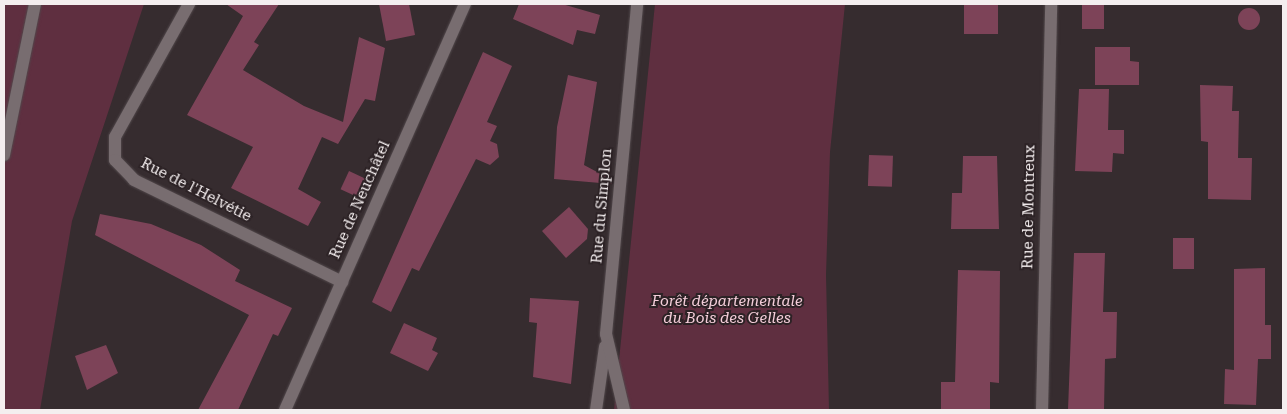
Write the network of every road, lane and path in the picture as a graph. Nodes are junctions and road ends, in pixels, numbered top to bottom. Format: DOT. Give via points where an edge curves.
graph roads {
  1 [pos="35,4"];
  2 [pos="189,4"];
  3 [pos="465,4"];
  4 [pos="637,4"];
  5 [pos="1051,4"];
  6 [pos="4,155"];
  7 [pos="342,282"];
  8 [pos="606,334"];
  9 [pos="285,410"];
  10 [pos="596,410"];
  11 [pos="624,410"];
  12 [pos="1042,410"];
  1 -- 6 [label="street"];
  2 -- 7 [label="street, Rue de l'Helvétie" via="115,137 115,160 134,180"];
  3 -- 7 [label="street, Rue de Neuchâtel"];
  4 -- 8 [label="street, Rue du Simplon"];
  5 -- 12 [label="street, Rue de Montreux"];
  7 -- 9 [label="street, Rue de Neuchâtel"];
  8 -- 10 [label="street"];
  8 -- 11 [label="street, Rue du Simplon"];
}
